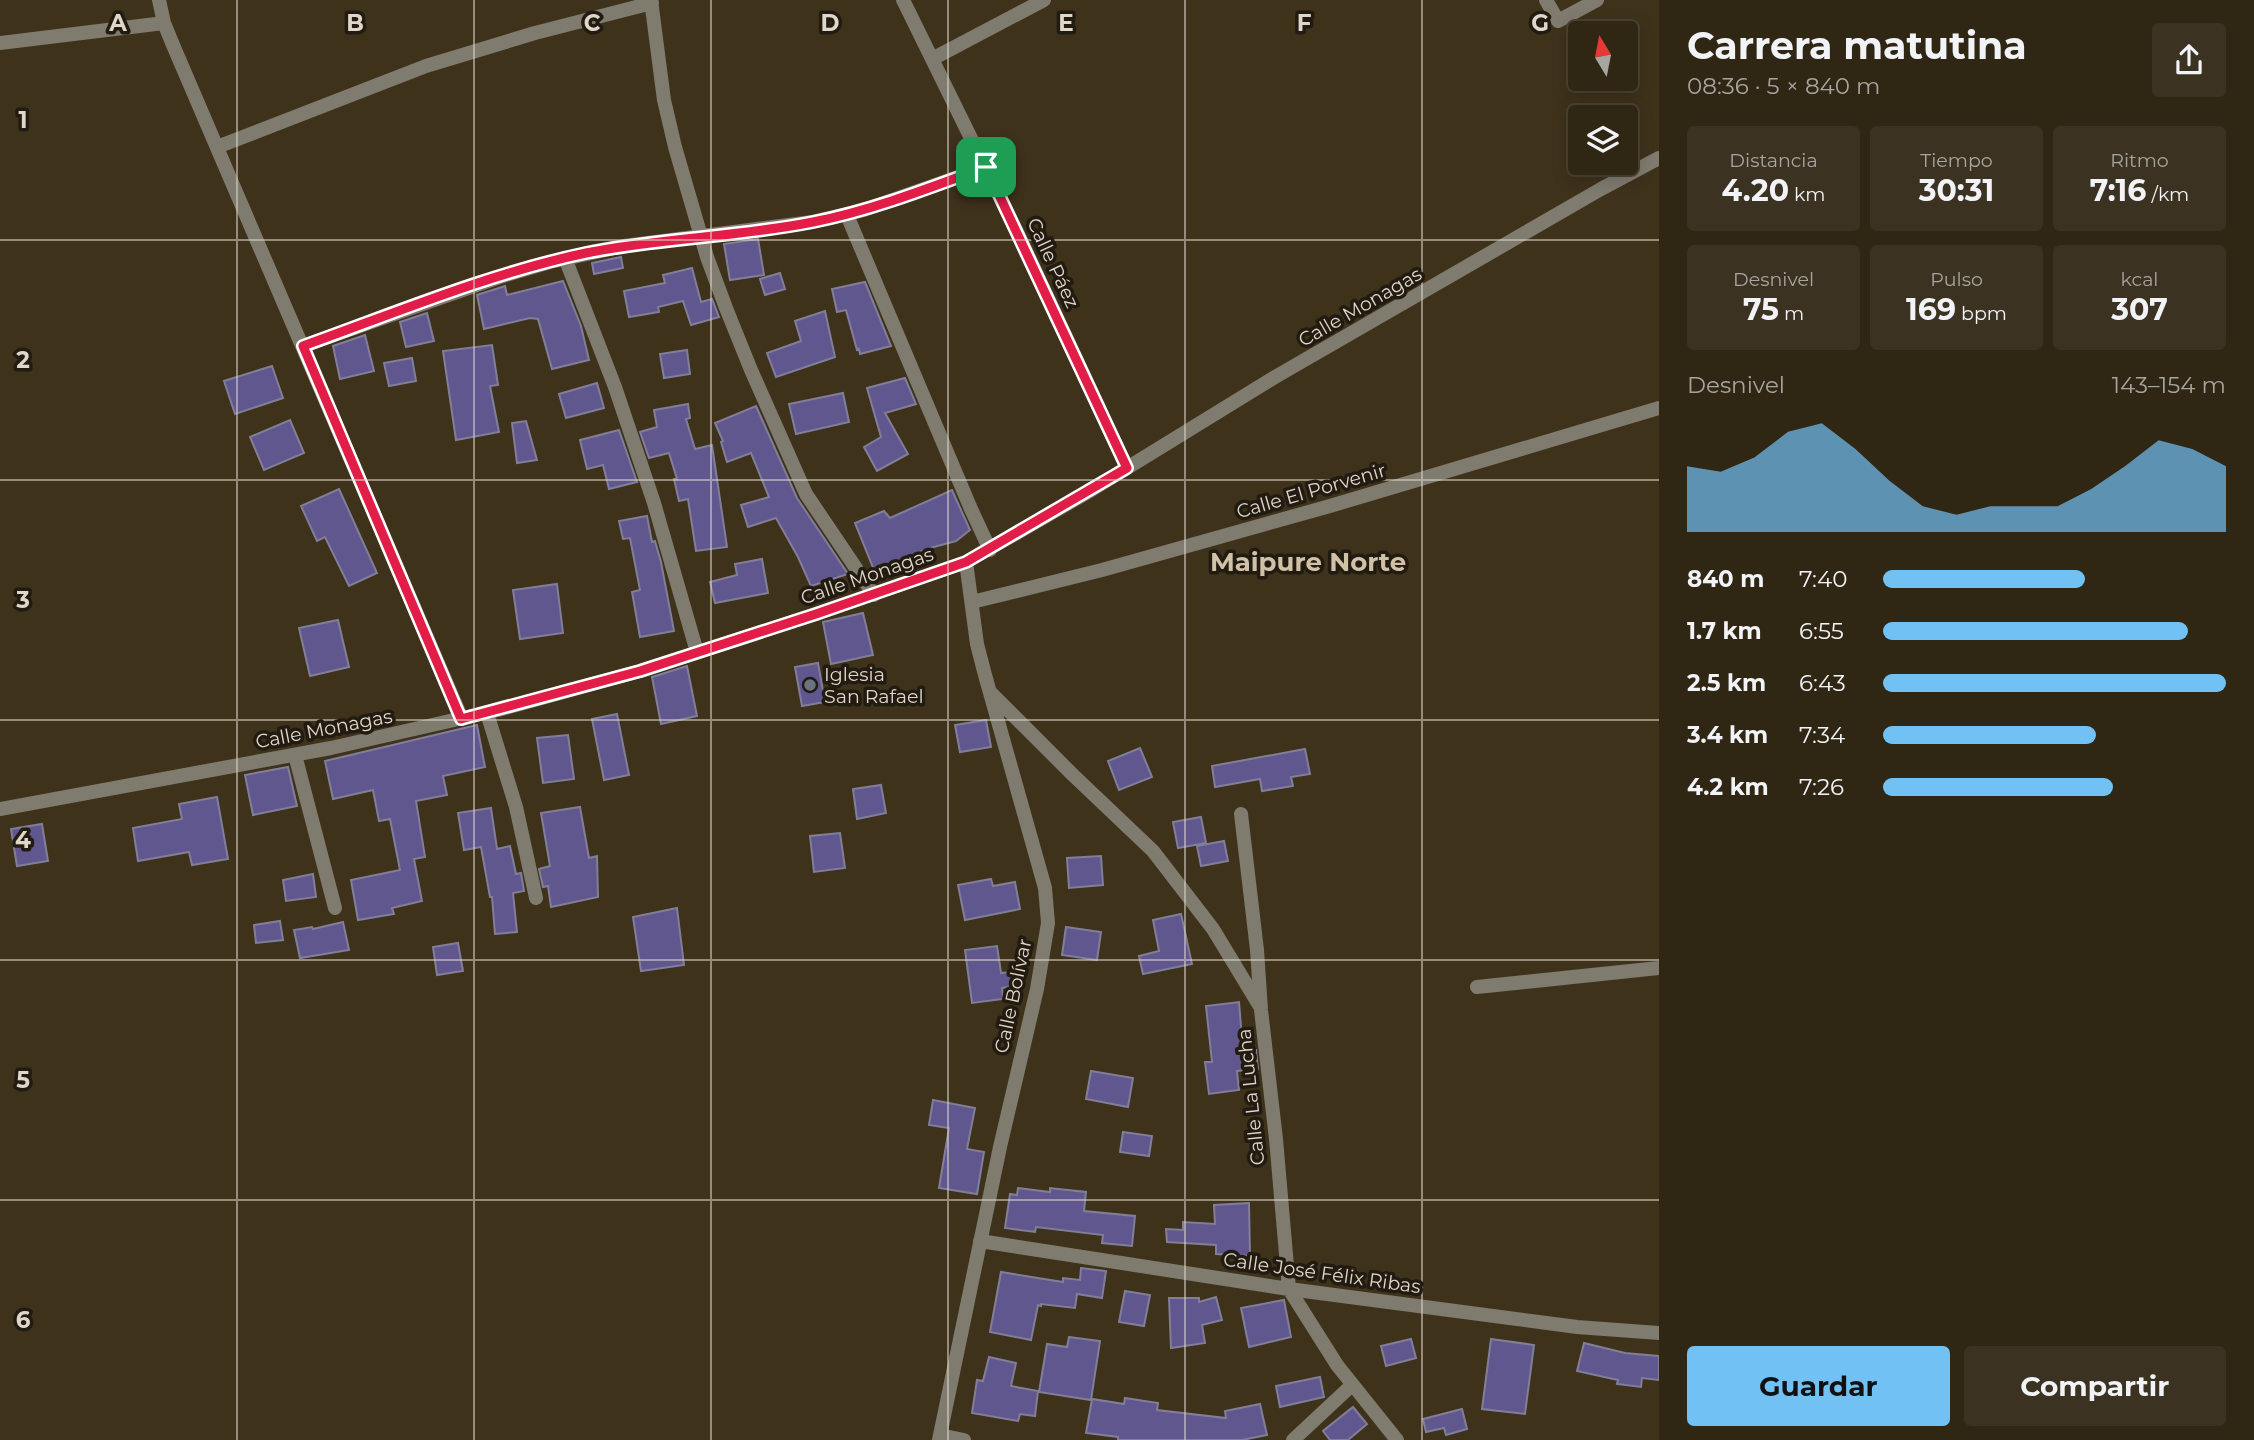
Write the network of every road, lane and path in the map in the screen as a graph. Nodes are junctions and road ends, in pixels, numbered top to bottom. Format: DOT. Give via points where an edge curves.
graph roads {
  1 [pos="159,0"];
  2 [pos="903,0"];
  3 [pos="1044,0"];
  4 [pos="1546,0"];
  5 [pos="1597,0"];
  6 [pos="652,1"];
  7 [pos="164,23"];
  8 [pos="0,43"];
  9 [pos="932,59"];
  10 [pos="217,147"];
  11 [pos="1659,158"];
  12 [pos="986,167"];
  13 [pos="846,215"];
  14 [pos="701,237"];
  15 [pos="565,258"];
  16 [pos="303,346"];
  17 [pos="1659,408"];
  18 [pos="1127,468"];
  19 [pos="990,550"];
  20 [pos="966,562"];
  21 [pos="874,595"];
  22 [pos="972,602"];
  23 [pos="697,652"];
  24 [pos="989,691"];
  25 [pos="486,713"];
  26 [pos="461,719"];
  27 [pos="295,755"];
  28 [pos="0,809"];
  29 [pos="1241,814"];
  30 [pos="536,898"];
  31 [pos="335,908"];
  32 [pos="1659,968"];
  33 [pos="1478,987"];
  34 [pos="1261,1010"];
  35 [pos="980,1241"];
  36 [pos="1289,1289"];
  37 [pos="1659,1333"];
  38 [pos="1352,1385"];
  39 [pos="939,1438"];
  40 [pos="964,1440"];
  41 [pos="1293,1440"];
  42 [pos="1397,1440"];
  1 -- 7 [label="street"];
  2 -- 9 [label="street, Calle Páez"];
  3 -- 9 [label="street"];
  4 -- 5 [label="street" via="1558,22"];
  6 -- 10 [label="street" via="426,66"];
  6 -- 14 [label="street" via="664,100"];
  7 -- 8 [label="street"];
  7 -- 10 [label="street"];
  9 -- 12 [label="street, Calle Páez"];
  10 -- 16 [label="street"];
  11 -- 18 [label="street, Calle Monagas" via="1275,377"];
  12 -- 13 [label="street"];
  12 -- 18 [label="street, Calle Páez"];
  13 -- 14 [label="street"];
  13 -- 19 [label="street"];
  14 -- 15 [label="street"];
  14 -- 21 [label="street" via="751,370 806,494"];
  15 -- 16 [label="street"];
  15 -- 23 [label="street" via="654,503"];
  16 -- 26 [label="street"];
  17 -- 22 [label="street, Calle El Porvenir" via="1290,517"];
  18 -- 19 [label="street, Calle Monagas"];
  19 -- 20 [label="street, Calle Monagas"];
  20 -- 21 [label="street, Calle Monagas"];
  20 -- 22 [label="street, Calle Bolívar"];
  21 -- 23 [label="street, Calle Monagas"];
  22 -- 24 [label="street, Calle Bolívar"];
  23 -- 25 [label="street, Calle Monagas" via="599,684"];
  24 -- 34 [label="street, Calle La Lucha" via="1153,851 1213,929"];
  24 -- 35 [label="street, Calle Bolívar" via="1045,888 1048,923"];
  25 -- 26 [label="street, Calle Monagas"];
  25 -- 30 [label="street" via="516,807"];
  26 -- 27 [label="street, Calle Monagas"];
  27 -- 28 [label="street, Calle Monagas"];
  27 -- 31 [label="street"];
  29 -- 34 [label="street"];
  32 -- 33 [label="street"];
  34 -- 36 [label="street, Calle La Lucha"];
  35 -- 36 [label="street, Calle José Félix Ribas"];
  35 -- 39 [label="street, Calle Bolívar"];
  36 -- 37 [label="street, Calle José Félix Ribas" via="1577,1327"];
  36 -- 38 [label="street, Calle La Lucha"];
  38 -- 41 [label="street"];
  38 -- 42 [label="street, Calle La Lucha"];
  39 -- 40 [label="street"];
}
